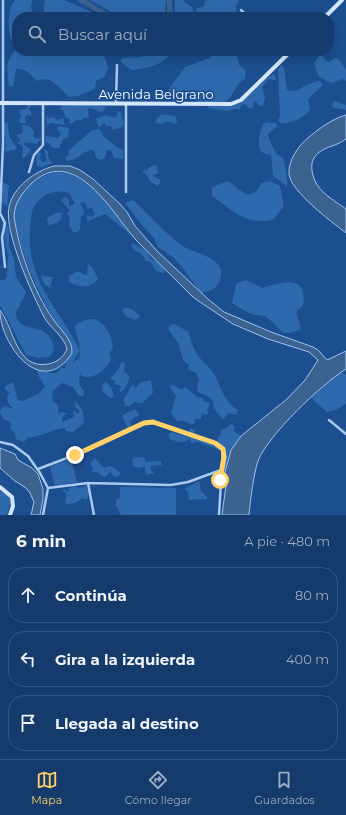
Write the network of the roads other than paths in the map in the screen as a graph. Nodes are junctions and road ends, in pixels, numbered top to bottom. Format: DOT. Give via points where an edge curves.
graph roads {
  1 [pos="3,0"];
  2 [pos="342,0"];
  3 [pos="330,12"];
  4 [pos="286,56"];
  5 [pos="117,65"];
  6 [pos="2,103"];
  7 [pos="44,104"];
  8 [pos="116,104"];
  9 [pos="126,104"];
  10 [pos="29,172"];
  11 [pos="1,182"];
  12 [pos="126,192"];
  13 [pos="0,213"];
  14 [pos="5,267"];
  15 [pos="329,420"];
  16 [pos="346,434"];
  17 [pos="0,442"];
  18 [pos="38,469"];
  19 [pos="221,470"];
  20 [pos="88,483"];
  21 [pos="0,487"];
  22 [pos="48,488"];
  23 [pos="10,515"];
  24 [pos="43,515"];
  25 [pos="94,515"];
  26 [pos="219,515"];
  1 -- 6 [label="street"];
  2 -- 3 [label="street"];
  4 -- 9 [label="street, Avenida Belgrano" via="236,103"];
  5 -- 8 [label="street"];
  6 -- 7 [label="street, Avenida Belgrano"];
  6 -- 11 [label="street"];
  7 -- 8 [label="street, Avenida Belgrano"];
  7 -- 10 [label="street" via="43,145 34,155"];
  8 -- 9 [label="street, Avenida Belgrano"];
  9 -- 12 [label="street"];
  11 -- 13 [label="street"];
  13 -- 14 [label="street" via="5,223 2,237"];
  15 -- 16 [label="street"];
  17 -- 18 [label="street" via="13,445 28,456"];
  18 -- 19 [label="street" via="144,423 153,422 215,443 224,452"];
  18 -- 22 [label="street"];
  19 -- 20 [label="street" via="188,482 171,485"];
  19 -- 26 [label="street"];
  20 -- 22 [label="street"];
  20 -- 25 [label="street"];
  21 -- 23 [label="street" via="12,497"];
  22 -- 24 [label="street"];
}
